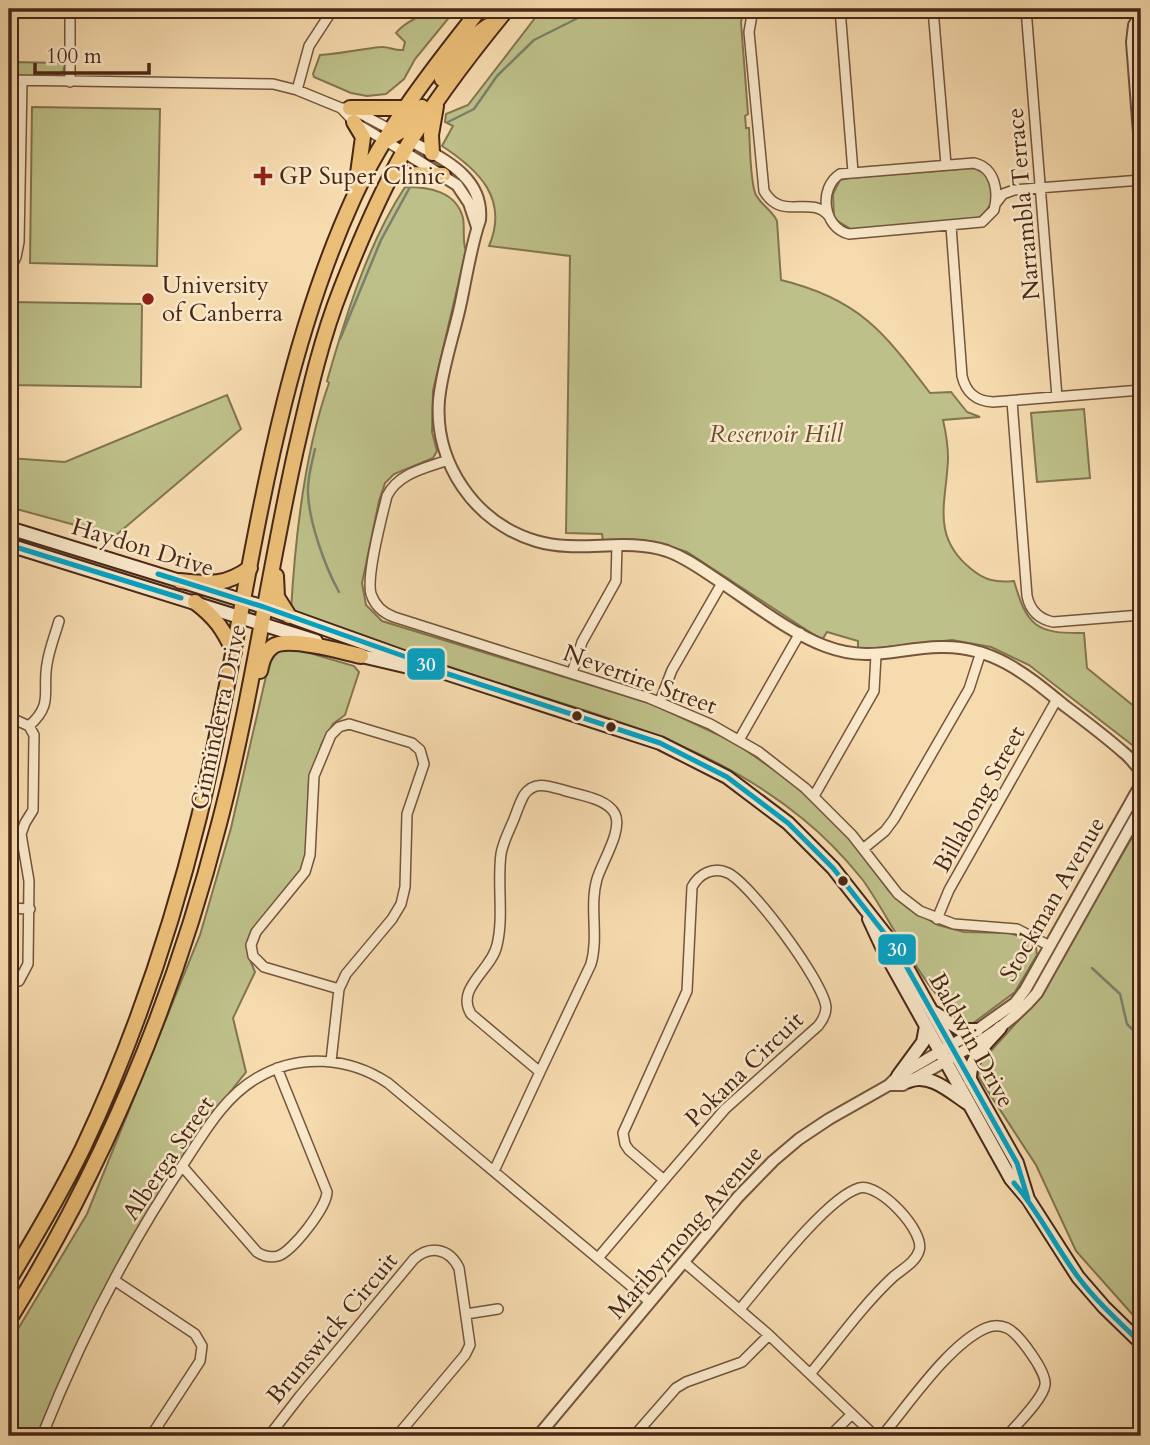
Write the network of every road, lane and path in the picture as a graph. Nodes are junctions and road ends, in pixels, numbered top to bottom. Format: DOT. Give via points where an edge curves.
graph roads {
  1 [pos="70,9"];
  2 [pos="333,9"];
  3 [pos="480,9"];
  4 [pos="752,9"];
  5 [pos="840,9"];
  6 [pos="933,9"];
  7 [pos="1026,9"];
  8 [pos="503,14"];
  9 [pos="1141,14"];
  10 [pos="9,80"];
  11 [pos="22,82"];
  12 [pos="70,82"];
  13 [pos="298,90"];
  14 [pos="437,101"];
  15 [pos="405,108"];
  16 [pos="348,112"];
  17 [pos="398,139"];
  18 [pos="432,153"];
  19 [pos="1141,159"];
  20 [pos="946,165"];
  21 [pos="853,172"];
  22 [pos="443,175"];
  23 [pos="390,178"];
  24 [pos="994,180"];
  25 [pos="1141,180"];
  26 [pos="1041,188"];
  27 [pos="1014,190"];
  28 [pos="827,193"];
  29 [pos="355,196"];
  30 [pos="996,203"];
  31 [pos="810,206"];
  32 [pos="829,216"];
  33 [pos="951,226"];
  34 [pos="477,227"];
  35 [pos="9,271"];
  36 [pos="1141,390"];
  37 [pos="1057,397"];
  38 [pos="1012,401"];
  39 [pos="448,460"];
  40 [pos="9,528"];
  41 [pos="9,545"];
  42 [pos="617,545"];
  43 [pos="275,553"];
  44 [pos="250,568"];
  45 [pos="180,581"];
  46 [pos="722,583"];
  47 [pos="244,601"];
  48 [pos="195,602"];
  49 [pos="264,607"];
  50 [pos="1141,615"];
  51 [pos="289,616"];
  52 [pos="241,617"];
  53 [pos="59,621"];
  54 [pos="261,623"];
  55 [pos="800,633"];
  56 [pos="234,652"];
  57 [pos="981,652"];
  58 [pos="876,655"];
  59 [pos="361,656"];
  60 [pos="439,671"];
  61 [pos="572,673"];
  62 [pos="1057,699"];
  63 [pos="660,701"];
  64 [pos="9,717"];
  65 [pos="29,726"];
  66 [pos="739,740"];
  67 [pos="1126,754"];
  68 [pos="1141,761"];
  69 [pos="1141,771"];
  70 [pos="1141,784"];
  71 [pos="814,796"];
  72 [pos="1141,808"];
  73 [pos="220,821"];
  74 [pos="863,849"];
  75 [pos="9,908"];
  76 [pos="30,909"];
  77 [pos="865,909"];
  78 [pos="937,919"];
  79 [pos="1050,946"];
  80 [pos="9,982"];
  81 [pos="340,989"];
  82 [pos="932,1011"];
  83 [pos="926,1026"];
  84 [pos="1000,1028"];
  85 [pos="977,1030"];
  86 [pos="948,1053"];
  87 [pos="331,1062"];
  88 [pos="276,1068"];
  89 [pos="540,1072"];
  90 [pos="970,1080"];
  91 [pos="899,1081"];
  92 [pos="968,1103"];
  93 [pos="182,1166"];
  94 [pos="494,1171"];
  95 [pos="664,1180"];
  96 [pos="1028,1199"];
  97 [pos="598,1258"];
  98 [pos="684,1262"];
  99 [pos="9,1280"];
  100 [pos="114,1280"];
  101 [pos="650,1302"];
  102 [pos="498,1308"];
  103 [pos="740,1310"];
  104 [pos="466,1314"];
  105 [pos="9,1320"];
  106 [pos="769,1335"];
  107 [pos="1141,1343"];
  108 [pos="810,1374"];
  109 [pos="851,1415"];
  110 [pos="42,1436"];
  111 [pos="151,1436"];
  112 [pos="269,1436"];
  113 [pos="397,1436"];
  114 [pos="538,1436"];
  115 [pos="634,1436"];
  116 [pos="830,1436"];
  117 [pos="875,1436"];
  118 [pos="882,1436"];
  119 [pos="1007,1436"];
  1 -- 12 [label="street"];
  2 -- 13 [label="street" via="309,46"];
  3 -- 15 [label="main road, Ginninderra Drive"];
  4 -- 31 [label="street" via="749,32 762,187 777,205"];
  5 -- 21 [label="street"];
  6 -- 20 [label="street"];
  7 -- 26 [label="street, Narrambla Terrace"];
  8 -- 14 [label="main road, Ginninderra Drive"];
  8 -- 17 [label="main road" via="470,39"];
  9 -- 19 [label="street" via="1132,42"];
  10 -- 11 [label="street"];
  11 -- 12 [label="street"];
  11 -- 35 [label="street" via="19,242"];
  12 -- 13 [label="street" via="273,84"];
  13 -- 16 [label="street"];
  14 -- 17 [label="main road, Ginninderra Drive"];
  14 -- 18 [label="main road"];
  15 -- 16 [label="main road"];
  15 -- 17 [label="main road, Ginninderra Drive"];
  16 -- 17 [label="street"];
  16 -- 17 [label="street"];
  16 -- 29 [label="main road" via="363,137"];
  17 -- 18 [label="street"];
  17 -- 22 [label="street"];
  17 -- 23 [label="main road, Ginninderra Drive"];
  17 -- 29 [label="main road, Ginninderra Drive"];
  18 -- 34 [label="street" via="456,167 471,184 481,212"];
  20 -- 21 [label="street"];
  20 -- 24 [label="street" via="978,164"];
  21 -- 28 [label="street" via="836,176"];
  22 -- 23 [label="main road"];
  22 -- 34 [label="street" via="462,190"];
  23 -- 43 [label="main road, Ginninderra Drive" via="340,292 310,385"];
  24 -- 27 [label="street"];
  24 -- 30 [label="street"];
  25 -- 26 [label="street"];
  26 -- 27 [label="street"];
  26 -- 37 [label="street, Narrambla Terrace"];
  27 -- 30 [label="street"];
  28 -- 31 [label="street" via="821,202"];
  28 -- 32 [label="street"];
  29 -- 44 [label="main road, Ginninderra Drive" via="318,287 289,380"];
  30 -- 33 [label="street" via="985,220"];
  31 -- 32 [label="street"];
  32 -- 33 [label="street" via="836,228 849,234"];
  33 -- 38 [label="street" via="965,386 983,401"];
  34 -- 39 [label="street" via="441,389 439,420"];
  36 -- 37 [label="street"];
  37 -- 38 [label="street"];
  38 -- 50 [label="street" via="1027,596 1032,608 1041,618 1054,622"];
  39 -- 42 [label="street" via="476,504 509,530 559,546"];
  39 -- 61 [label="street, Nevertire Street" via="403,477 389,491 371,578 376,604 394,617"];
  40 -- 45 [label="main road, Haydon Drive"];
  41 -- 48 [label="main road, Haydon Drive"];
  42 -- 46 [label="street" via="665,551"];
  42 -- 61 [label="street" via="616,581 582,642"];
  43 -- 49 [label="main road, Ginninderra Drive"];
  43 -- 51 [label="main road" via="276,593"];
  44 -- 45 [label="main road" via="234,580 212,584"];
  44 -- 47 [label="main road, Ginninderra Drive"];
  45 -- 47 [label="main road, Haydon Drive"];
  46 -- 55 [label="street"];
  46 -- 63 [label="street" via="672,670"];
  47 -- 49 [label="main road, Haydon Drive"];
  47 -- 52 [label="main road, Ginninderra Drive"];
  48 -- 52 [label="main road, Haydon Drive"];
  48 -- 56 [label="main road" via="222,627"];
  49 -- 51 [label="main road, Baldwin Drive"];
  49 -- 54 [label="main road, Ginninderra Drive"];
  51 -- 60 [label="main road, Baldwin Drive"];
  52 -- 54 [label="main road, Haydon Drive"];
  52 -- 56 [label="main road, Ginninderra Drive"];
  53 -- 65 [label="street" via="46,665 45,706"];
  54 -- 59 [label="main road, Baldwin Drive"];
  54 -- 73 [label="main road, Ginninderra Drive"];
  55 -- 58 [label="street" via="836,650"];
  55 -- 66 [label="street"];
  56 -- 99 [label="main road, Ginninderra Drive" via="199,816 165,939 83,1149"];
  57 -- 58 [label="street" via="940,647"];
  57 -- 62 [label="street" via="1021,670"];
  57 -- 74 [label="street" via="969,689 894,819"];
  58 -- 71 [label="street" via="874,691"];
  59 -- 60 [label="main road, Baldwin Drive"];
  59 -- 73 [label="main road" via="291,642 273,645 262,658 242,751"];
  60 -- 77 [label="main road, Baldwin Drive" via="643,736 710,767 803,836"];
  61 -- 63 [label="street, Nevertire Street"];
  62 -- 67 [label="street"];
  62 -- 78 [label="street, Billabong Street"];
  63 -- 66 [label="street, Nevertire Street"];
  64 -- 65 [label="street"];
  65 -- 76 [label="street" via="34,736 33,810 21,834"];
  66 -- 71 [label="street, Nevertire Street"];
  67 -- 68 [label="street"];
  67 -- 69 [label="street"];
  70 -- 79 [label="street, Stockman Avenue"];
  71 -- 74 [label="street, Nevertire Street"];
  72 -- 84 [label="street, Stockman Avenue" via="1037,993"];
  73 -- 105 [label="main road, Ginninderra Drive" via="188,932 148,1045 99,1157"];
  74 -- 78 [label="street, Nevertire Street" via="898,894"];
  75 -- 76 [label="street"];
  76 -- 80 [label="street" via="28,964 19,981"];
  77 -- 82 [label="main road, Baldwin Drive" via="896,948"];
  77 -- 83 [label="main road, Baldwin Drive"];
  78 -- 79 [label="street, Nevertire Street" via="964,926 1017,929"];
  79 -- 85 [label="street, Stockman Avenue" via="1015,1003"];
  81 -- 81 [label="street" via="264,967 255,960 251,945 256,932 305,872 314,776 331,735 349,724 412,743 424,764 407,814 401,904"];
  81 -- 87 [label="street"];
  82 -- 85 [label="main road" via="961,1030"];
  82 -- 86 [label="main road, Baldwin Drive"];
  83 -- 86 [label="main road, Baldwin Drive"];
  83 -- 91 [label="main road" via="923,1042"];
  84 -- 86 [label="street, Stockman Avenue"];
  84 -- 90 [label="main road" via="974,1058"];
  85 -- 86 [label="street, Stockman Avenue"];
  86 -- 90 [label="main road, Baldwin Drive"];
  86 -- 91 [label="street, Maribyrnong Avenue"];
  86 -- 92 [label="main road, Baldwin Drive"];
  87 -- 88 [label="street, Alberga Street"];
  87 -- 94 [label="street, Alberga Street" via="361,1069 388,1083"];
  88 -- 93 [label="street, Alberga Street" via="234,1095"];
  88 -- 93 [label="street" via="327,1192 324,1206 286,1252 271,1257 257,1252"];
  89 -- 89 [label="street" via="591,964 596,886 617,825 615,814 605,803 542,785 524,796 505,842 497,947 466,1000 474,1017"];
  89 -- 94 [label="street"];
  90 -- 96 [label="main road, Baldwin Drive" via="1017,1163"];
  91 -- 92 [label="main road" via="927,1079"];
  91 -- 98 [label="street, Maribyrnong Avenue" via="829,1119 779,1155"];
  92 -- 96 [label="main road, Baldwin Drive" via="1011,1179"];
  93 -- 100 [label="street, Alberga Street"];
  94 -- 97 [label="street, Alberga Street"];
  95 -- 95 [label="street, Pokana Circuit" via="725,1108 821,1023 825,1013 823,998 786,935 746,889 723,871 702,874 692,887 685,996 623,1133 629,1150"];
  95 -- 97 [label="street, Pokana Circuit"];
  96 -- 107 [label="main road, Baldwin Drive" via="1078,1277"];
  97 -- 101 [label="street, Alberga Street"];
  98 -- 101 [label="street, Maribyrnong Avenue"];
  98 -- 103 [label="street"];
  100 -- 110 [label="street, Alberga Street"];
  100 -- 111 [label="street" via="192,1331 202,1346 200,1361"];
  101 -- 114 [label="street, Maribyrnong Avenue"];
  102 -- 104 [label="street"];
  103 -- 106 [label="street"];
  103 -- 108 [label="street" via="805,1233 840,1201 862,1188 882,1194 917,1231 918,1254 884,1286"];
  104 -- 112 [label="street, Brunswick Circuit" via="455,1260 437,1250 420,1254"];
  104 -- 113 [label="street, Brunswick Circuit" via="467,1352"];
  106 -- 108 [label="street"];
  106 -- 115 [label="street" via="742,1362 676,1388"];
  108 -- 109 [label="street"];
  109 -- 116 [label="street"];
  109 -- 117 [label="street"];
  118 -- 119 [label="street" via="956,1349 995,1326 1012,1332 1045,1378 1042,1393"];
}
